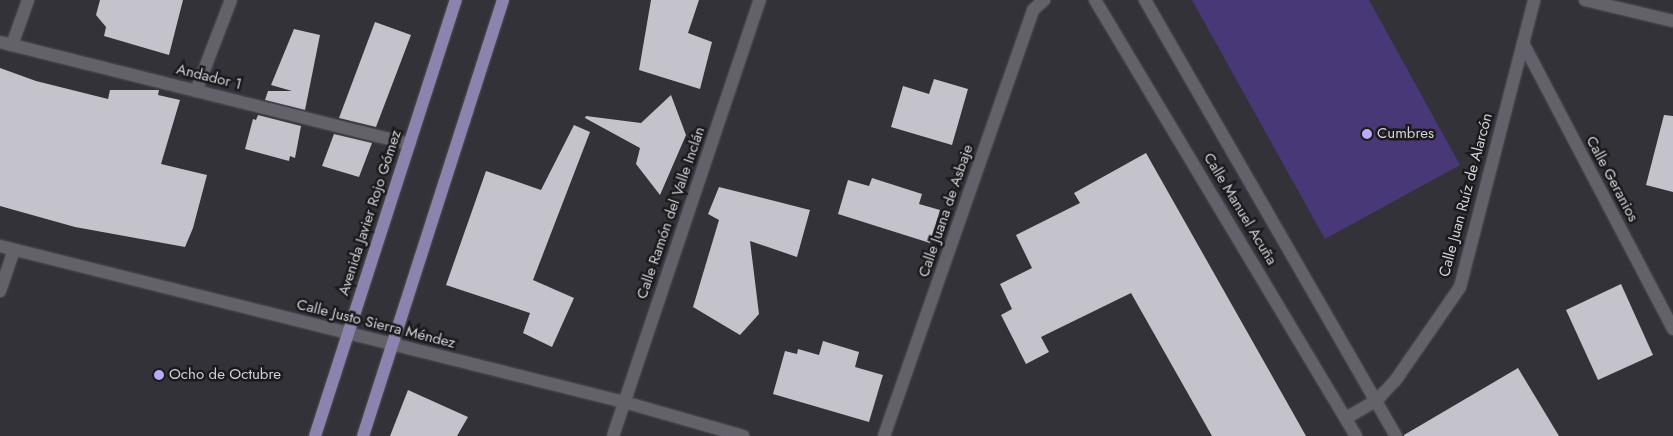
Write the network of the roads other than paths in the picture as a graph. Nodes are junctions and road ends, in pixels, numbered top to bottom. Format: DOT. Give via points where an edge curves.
graph roads {
  1 [pos="28,0"];
  2 [pos="231,0"];
  3 [pos="456,0"];
  4 [pos="504,0"];
  5 [pos="760,0"];
  6 [pos="1044,0"];
  7 [pos="1095,0"];
  8 [pos="1145,0"];
  9 [pos="1534,0"];
  10 [pos="1585,0"];
  11 [pos="1673,21"];
  12 [pos="6,43"];
  13 [pos="1523,43"];
  14 [pos="196,91"];
  15 [pos="409,144"];
  16 [pos="0,246"];
  17 [pos="14,250"];
  18 [pos="0,291"];
  19 [pos="1669,315"];
  20 [pos="1673,329"];
  21 [pos="348,335"];
  22 [pos="393,344"];
  23 [pos="1377,400"];
  24 [pos="624,402"];
  25 [pos="1346,418"];
  26 [pos="315,436"];
  27 [pos="363,436"];
  28 [pos="613,436"];
  29 [pos="743,436"];
  30 [pos="884,436"];
  31 [pos="1356,436"];
  32 [pos="1396,436"];
  1 -- 12 [label="street"];
  2 -- 14 [label="street"];
  3 -- 15 [label="main road, Avenida Javier Rojo Gómez"];
  4 -- 22 [label="main road"];
  5 -- 24 [label="street, Calle Ramón del Valle Inclán"];
  6 -- 30 [label="street, Calle Juana de Asbaje" via="1033,10"];
  7 -- 25 [label="street, Calle Manuel Acuña"];
  8 -- 23 [label="street, Calle Manuel Acuña"];
  9 -- 13 [label="street, Calle Juan Ruíz de Alarcón"];
  10 -- 11 [label="street"];
  12 -- 14 [label="street, Andador 1"];
  13 -- 19 [label="street, Calle Geranios"];
  13 -- 23 [label="street, Calle Juan Ruíz de Alarcón" via="1460,287 1395,381"];
  14 -- 15 [label="street, Andador 1"];
  15 -- 21 [label="main road, Avenida Javier Rojo Gómez"];
  16 -- 17 [label="street, Calle Justo Sierra Méndez"];
  17 -- 18 [label="street"];
  17 -- 21 [label="street, Calle Justo Sierra Méndez"];
  19 -- 20 [label="street, Calle Geranios"];
  21 -- 22 [label="street, Calle Justo Sierra Méndez"];
  21 -- 26 [label="main road, Avenida Javier Rojo Gómez"];
  22 -- 24 [label="street, Calle Justo Sierra Méndez"];
  22 -- 27 [label="main road"];
  23 -- 25 [label="street, Calle Juan Ruíz de Alarcón"];
  23 -- 32 [label="street, Calle Manuel Acuña"];
  24 -- 28 [label="street, Calle Ramón del Valle Inclán"];
  24 -- 29 [label="street, Calle Justo Sierra Méndez"];
  25 -- 31 [label="street, Calle Manuel Acuña"];
}
